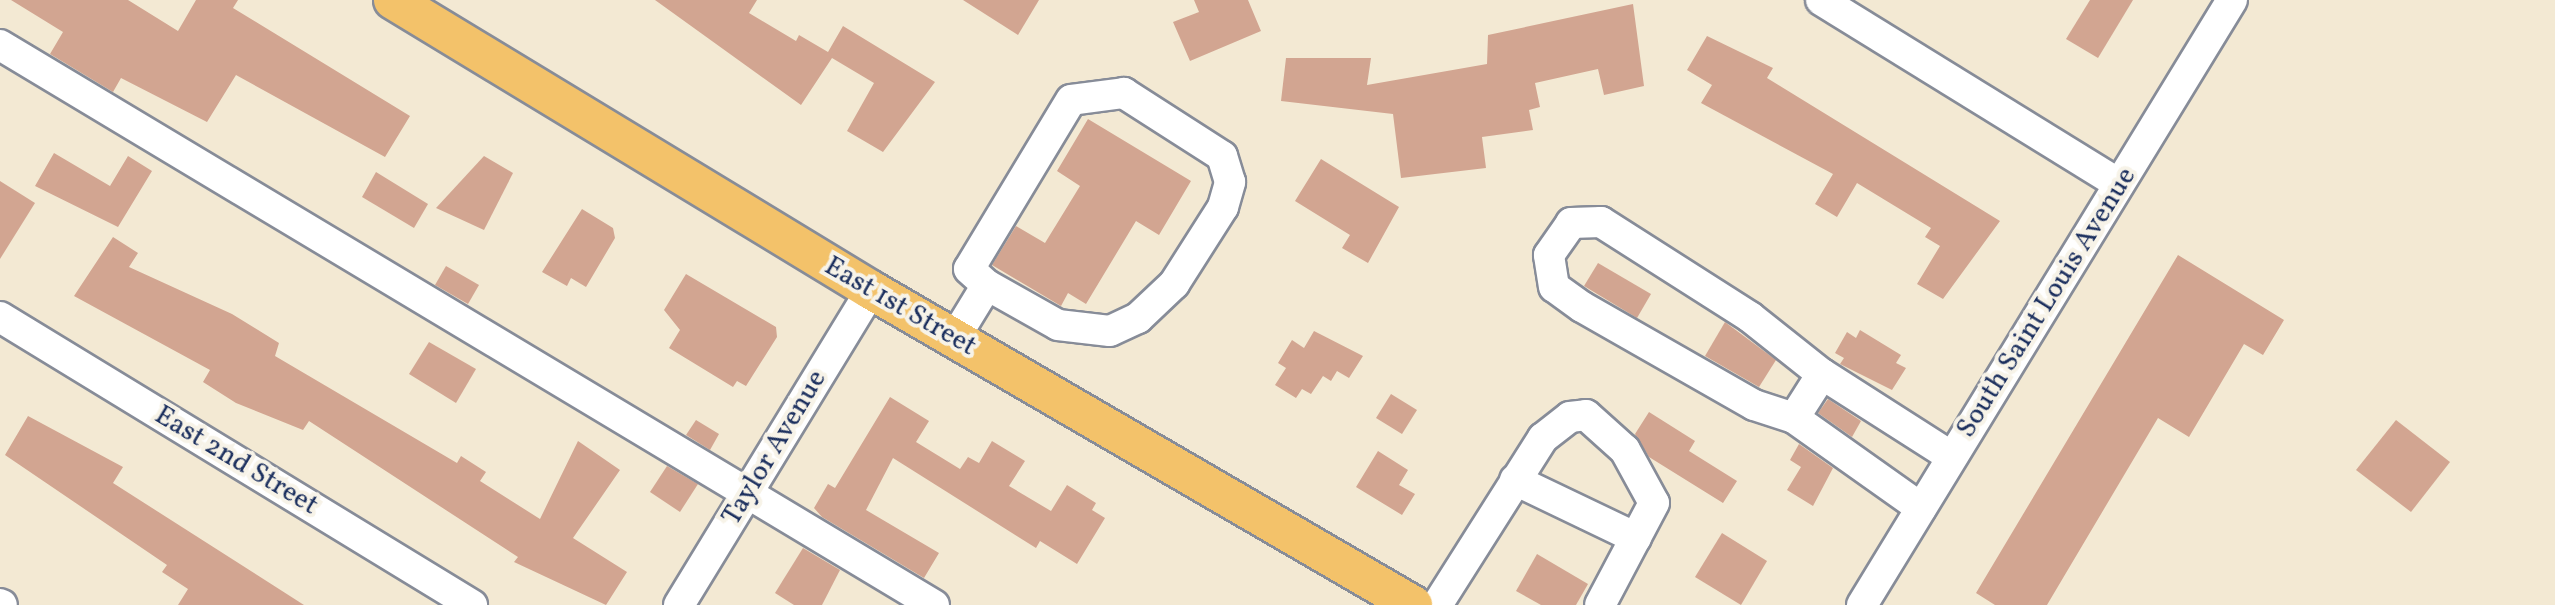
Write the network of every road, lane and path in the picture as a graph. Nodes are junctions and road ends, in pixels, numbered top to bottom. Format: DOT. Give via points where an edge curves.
graph roads {
  1 [pos="393,0"];
  2 [pos="1821,0"];
  3 [pos="2232,0"];
  4 [pos="0,45"];
  5 [pos="2114,193"];
  6 [pos="987,285"];
  7 [pos="871,290"];
  8 [pos="0,317"];
  9 [pos="954,339"];
  10 [pos="1822,374"];
  11 [pos="1794,418"];
  12 [pos="1952,457"];
  13 [pos="1515,480"];
  14 [pos="747,493"];
  15 [pos="1921,508"];
  16 [pos="1636,538"];
  17 [pos="472,605"];
  18 [pos="679,605"];
  19 [pos="934,605"];
  20 [pos="1413,605"];
  21 [pos="1437,605"];
  22 [pos="1600,605"];
  23 [pos="1862,605"];
  1 -- 7 [label="main road, East 1st Street"];
  2 -- 5 [label="street"];
  3 -- 5 [label="street, South Saint Louis Avenue"];
  4 -- 14 [label="street"];
  5 -- 12 [label="street, South Saint Louis Avenue"];
  6 -- 6 [label="street" via="1058,325 1110,331 1138,318 1174,284 1223,207 1230,182 1222,156 1124,93 1071,100 969,269"];
  6 -- 9 [label="street"];
  7 -- 9 [label="main road, East 1st Street"];
  7 -- 14 [label="street, Taylor Avenue"];
  8 -- 17 [label="street, East 2nd Street"];
  9 -- 20 [label="main road, East 1st Street"];
  10 -- 11 [label="street"];
  10 -- 11 [label="street" via="1750,317 1601,222 1571,223 1549,255 1554,287 1582,307 1754,405"];
  10 -- 12 [label="street"];
  11 -- 15 [label="street"];
  12 -- 15 [label="street, South Saint Louis Avenue"];
  13 -- 16 [label="street"];
  13 -- 16 [label="street" via="1555,425 1586,415 1650,484 1654,503"];
  13 -- 21 [label="street"];
  14 -- 18 [label="street, Taylor Avenue"];
  14 -- 19 [label="street"];
  15 -- 23 [label="street, South Saint Louis Avenue"];
  16 -- 22 [label="street"];
}
